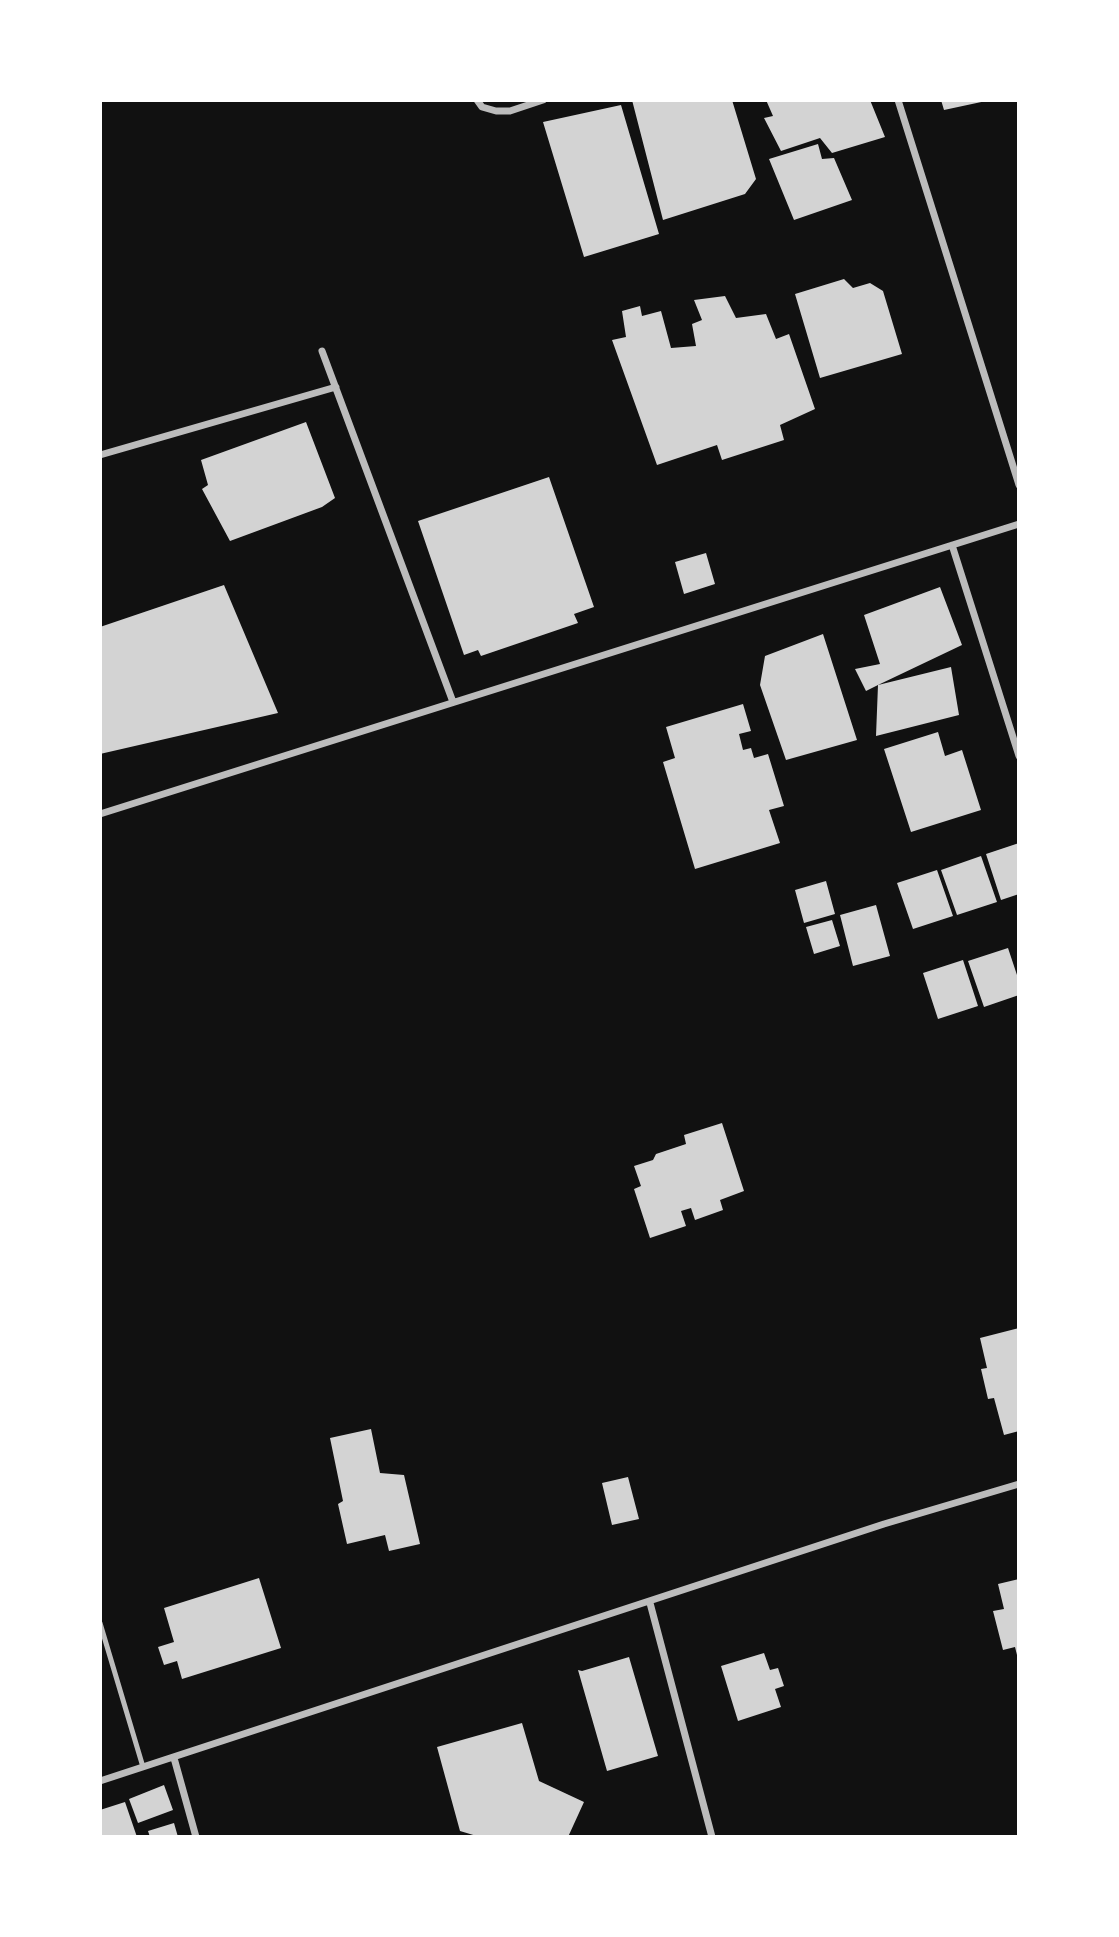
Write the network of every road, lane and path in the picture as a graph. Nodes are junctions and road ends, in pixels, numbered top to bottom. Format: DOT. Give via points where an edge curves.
graph roads {
  1 [pos="477,100"];
  2 [pos="543,100"];
  3 [pos="898,100"];
  4 [pos="322,351"];
  5 [pos="336,387"];
  6 [pos="100,455"];
  7 [pos="1019,485"];
  8 [pos="1019,524"];
  9 [pos="952,545"];
  10 [pos="453,702"];
  11 [pos="1019,756"];
  12 [pos="100,814"];
  13 [pos="1019,1484"];
  14 [pos="650,1603"];
  15 [pos="100,1623"];
  16 [pos="174,1758"];
  17 [pos="143,1767"];
  18 [pos="100,1781"];
  19 [pos="196,1837"];
  20 [pos="712,1837"];
  1 -- 2 [label="street" via="482,107 510,111"];
  3 -- 7 [label="street"];
  4 -- 5 [label="street"];
  5 -- 6 [label="street"];
  5 -- 10 [label="street"];
  8 -- 9 [label="street"];
  9 -- 10 [label="street"];
  9 -- 11 [label="street"];
  10 -- 12 [label="street"];
  13 -- 14 [label="street"];
  14 -- 16 [label="street"];
  14 -- 20 [label="street"];
  15 -- 17 [label="lane"];
  16 -- 17 [label="street"];
  16 -- 19 [label="street"];
  17 -- 18 [label="street"];
}
